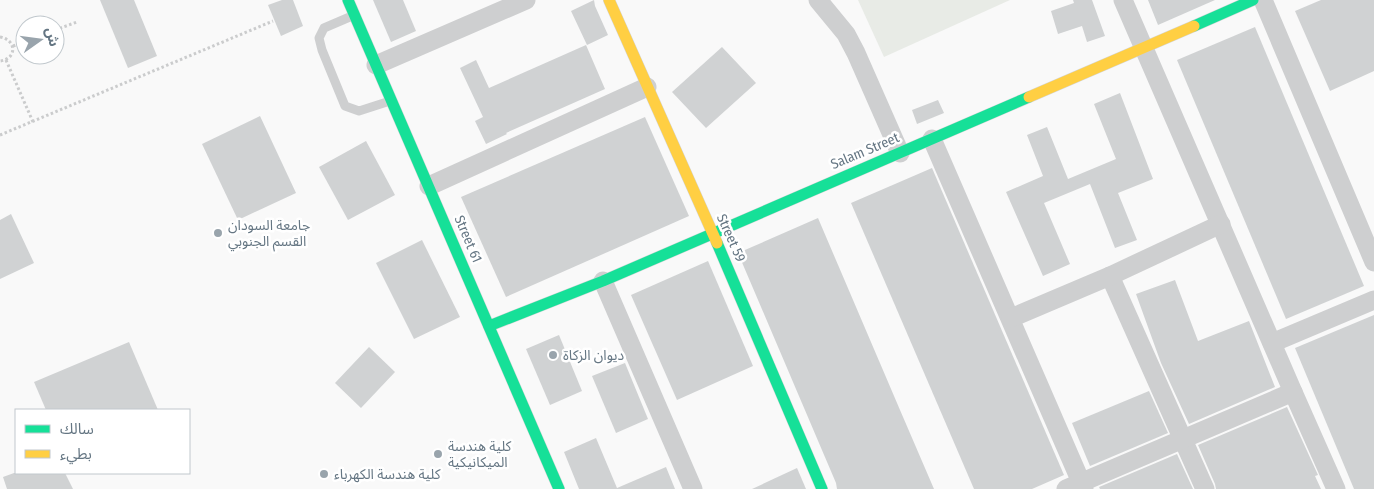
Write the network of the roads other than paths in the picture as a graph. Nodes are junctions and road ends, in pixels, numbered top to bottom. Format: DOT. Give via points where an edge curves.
graph roads {
  1 [pos="348,0"];
  2 [pos="526,0"];
  3 [pos="609,0"];
  4 [pos="818,0"];
  5 [pos="1123,0"];
  6 [pos="1253,0"];
  7 [pos="1263,0"];
  8 [pos="489,7"];
  9 [pos="354,14"];
  10 [pos="1143,46"];
  11 [pos="376,65"];
  12 [pos="647,87"];
  13 [pos="392,101"];
  14 [pos="932,139"];
  15 [pos="900,153"];
  16 [pos="429,186"];
  17 [pos="1221,224"];
  18 [pos="713,233"];
  19 [pos="1374,262"];
  20 [pos="1110,276"];
  21 [pos="603,281"];
  22 [pos="1374,300"];
  23 [pos="1011,318"];
  24 [pos="489,326"];
  25 [pos="1272,343"];
  26 [pos="1293,392"];
  27 [pos="1183,438"];
  28 [pos="1077,487"];
  29 [pos="559,489"];
  30 [pos="692,489"];
  31 [pos="822,489"];
  32 [pos="1205,489"];
  33 [pos="1336,489"];
  1 -- 9 [label="street, Street 61"];
  2 -- 8 [label="street"];
  3 -- 12 [label="street, Street 59"];
  4 -- 15 [label="street" via="846,34"];
  5 -- 10 [label="street"];
  6 -- 10 [label="street, Salam Street"];
  7 -- 19 [label="street"];
  8 -- 11 [label="street"];
  9 -- 11 [label="street, Street 61"];
  9 -- 13 [label="lane" via="324,28 319,38 346,106 359,111"];
  10 -- 14 [label="street, Salam Street"];
  10 -- 17 [label="street"];
  11 -- 13 [label="street, Street 61"];
  12 -- 16 [label="street"];
  12 -- 18 [label="street, Street 59"];
  13 -- 16 [label="street, Street 61"];
  14 -- 15 [label="street, Salam Street"];
  14 -- 23 [label="street"];
  15 -- 18 [label="street, Salam Street"];
  16 -- 24 [label="street, Street 61"];
  17 -- 20 [label="street"];
  17 -- 25 [label="street"];
  18 -- 21 [label="street, Salam Street"];
  18 -- 31 [label="street, Street 59"];
  20 -- 23 [label="street"];
  20 -- 27 [label="street"];
  21 -- 24 [label="street, Salam Street"];
  21 -- 30 [label="street"];
  22 -- 25 [label="street"];
  23 -- 28 [label="street"];
  24 -- 29 [label="street, Street 61"];
  25 -- 26 [label="street"];
  26 -- 27 [label="street"];
  26 -- 33 [label="street"];
  27 -- 28 [label="street"];
  27 -- 32 [label="street"];
}
